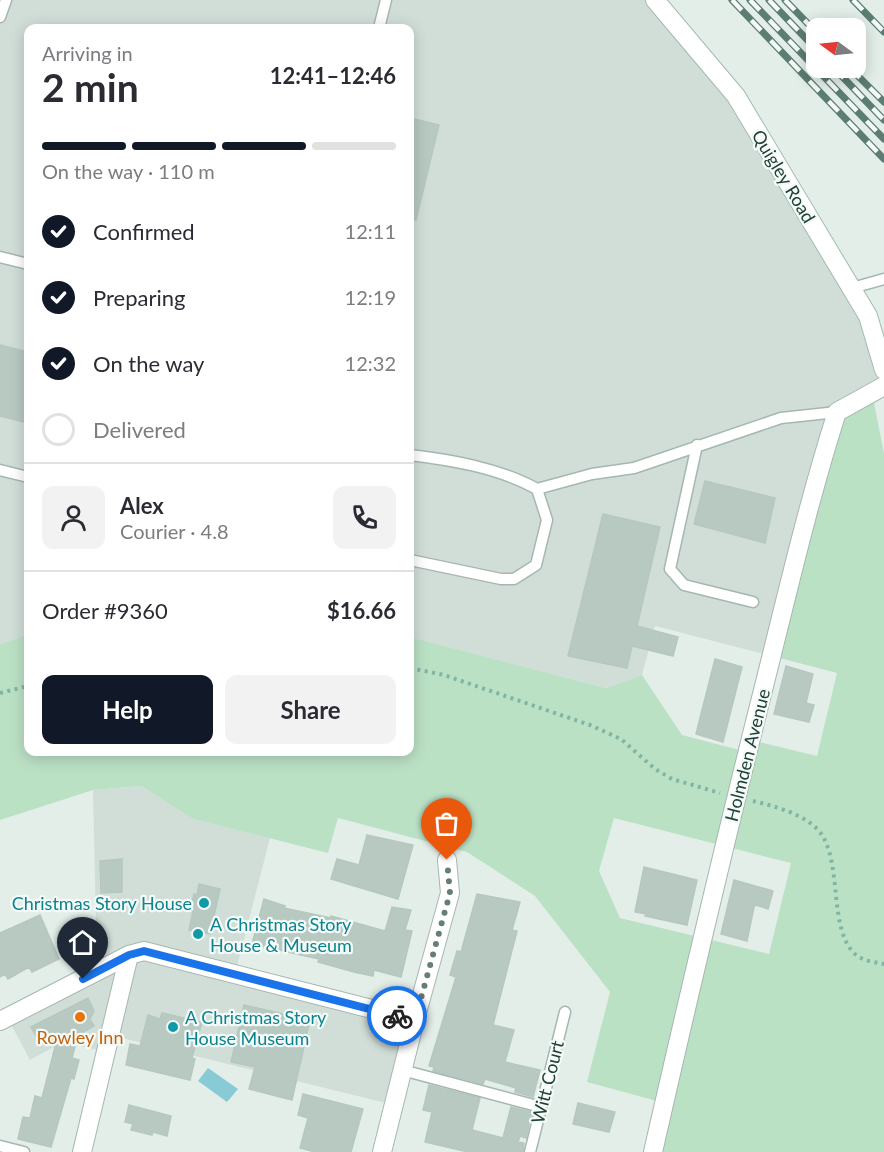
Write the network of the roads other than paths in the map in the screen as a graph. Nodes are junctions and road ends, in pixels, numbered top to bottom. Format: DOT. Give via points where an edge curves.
graph roads {
  1 [pos="6,0"];
  2 [pos="386,0"];
  3 [pos="655,0"];
  4 [pos="0,17"];
  5 [pos="380,24"];
  6 [pos="0,257"];
  7 [pos="24,263"];
  8 [pos="884,279"];
  9 [pos="852,288"];
  10 [pos="884,370"];
  11 [pos="884,386"];
  12 [pos="837,412"];
  13 [pos="698,445"];
  14 [pos="414,456"];
  15 [pos="0,470"];
  16 [pos="24,476"];
  17 [pos="537,489"];
  18 [pos="414,561"];
  19 [pos="753,602"];
  20 [pos="447,860"];
  21 [pos="129,955"];
  22 [pos="565,1012"];
  23 [pos="415,1020"];
  24 [pos="0,1021"];
  25 [pos="402,1070"];
  26 [pos="541,1107"];
  27 [pos="0,1146"];
  28 [pos="24,1152"];
  29 [pos="82,1152"];
  30 [pos="382,1152"];
  31 [pos="530,1152"];
  32 [pos="653,1152"];
  1 -- 4 [label="lane"];
  2 -- 5 [label="lane"];
  3 -- 9 [label="street, Quigley Road" via="736,96"];
  6 -- 7 [label="lane"];
  8 -- 9 [label="lane"];
  9 -- 10 [label="street, Quigley Road" via="868,316"];
  11 -- 12 [label="street"];
  12 -- 13 [label="lane" via="781,418"];
  12 -- 32 [label="street, Holmden Avenue" via="800,539 701,938"];
  13 -- 17 [label="lane" via="634,468 592,474"];
  13 -- 19 [label="lane" via="670,569 684,585"];
  14 -- 17 [label="lane" via="476,467 521,480"];
  15 -- 16 [label="lane"];
  17 -- 18 [label="lane" via="547,520 536,565 525,573 514,579 501,579"];
  20 -- 23 [label="street" via="450,893"];
  21 -- 23 [label="street" via="144,951"];
  21 -- 24 [label="street"];
  21 -- 29 [label="street"];
  22 -- 26 [label="lane, Witt Court"];
  23 -- 25 [label="street"];
  25 -- 26 [label="lane"];
  25 -- 30 [label="street"];
  26 -- 31 [label="lane, Witt Court"];
  27 -- 28 [label="lane"];
}
